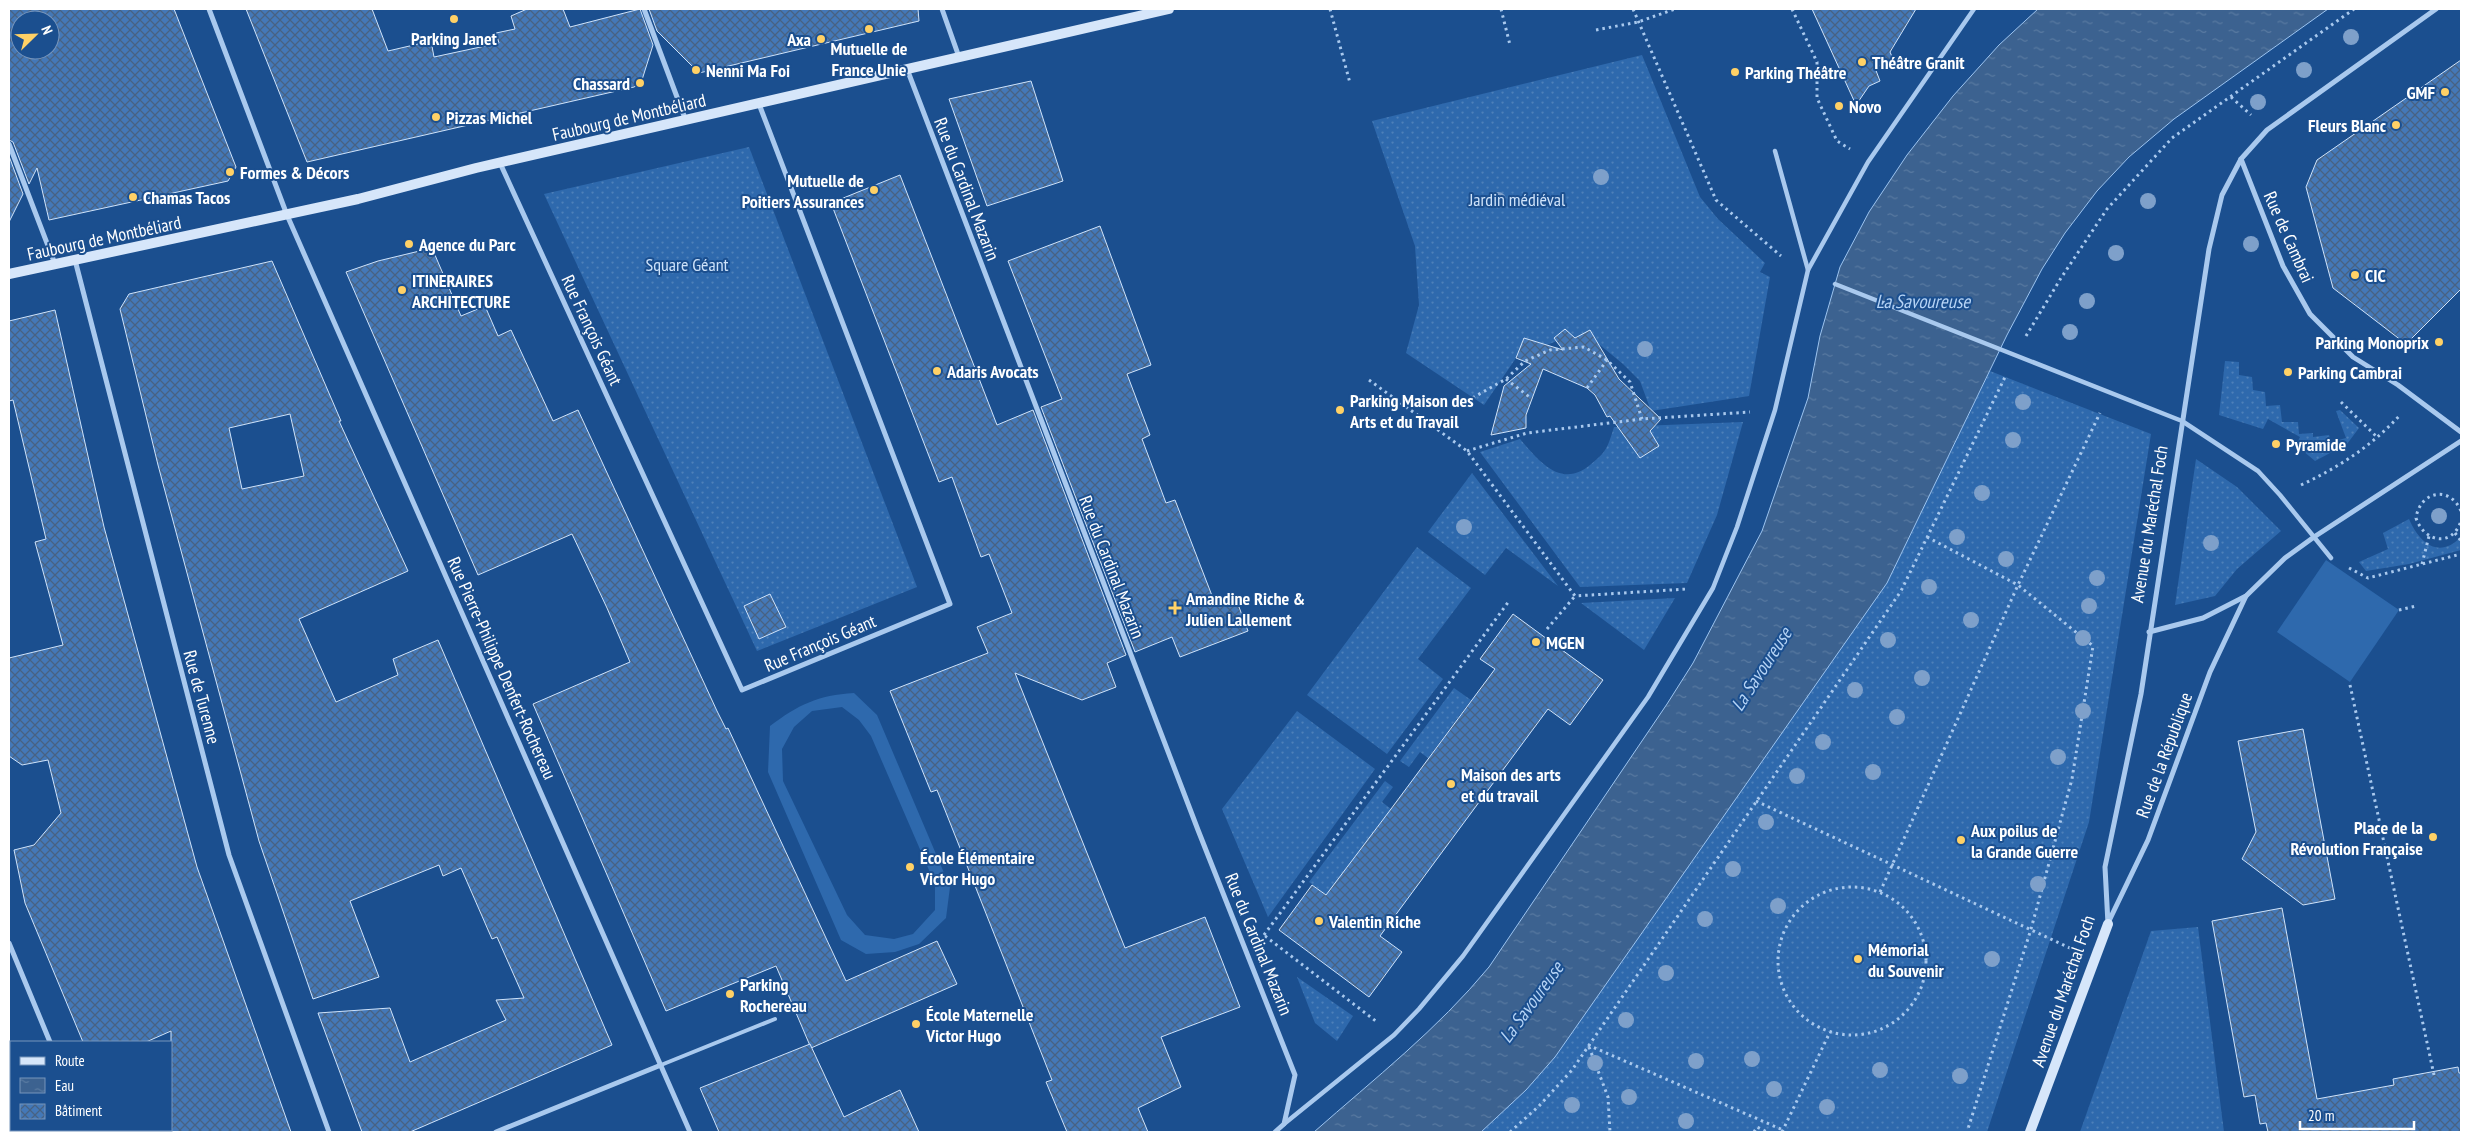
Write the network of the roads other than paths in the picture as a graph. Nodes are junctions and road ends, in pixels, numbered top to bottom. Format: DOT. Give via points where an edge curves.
graph roads {
  1 [pos="209,9"];
  2 [pos="644,9"];
  3 [pos="942,9"];
  4 [pos="1169,9"];
  5 [pos="1974,9"];
  6 [pos="2436,9"];
  7 [pos="959,57"];
  8 [pos="906,68"];
  9 [pos="759,104"];
  10 [pos="686,121"];
  11 [pos="9,144"];
  12 [pos="1775,151"];
  13 [pos="2242,159"];
  14 [pos="500,163"];
  15 [pos="287,215"];
  16 [pos="75,260"];
  17 [pos="55,265"];
  18 [pos="1808,270"];
  19 [pos="9,274"];
  20 [pos="1835,284"];
  21 [pos="2182,421"];
  22 [pos="2461,432"];
  23 [pos="2461,442"];
  24 [pos="2314,537"];
  25 [pos="2331,558"];
  26 [pos="2246,596"];
  27 [pos="2149,632"];
  28 [pos="2108,924"];
  29 [pos="9,943"];
  30 [pos="775,1019"];
  31 [pos="50,1041"];
  32 [pos="661,1065"];
  33 [pos="1284,1124"];
  34 [pos="329,1132"];
  35 [pos="496,1132"];
  36 [pos="690,1132"];
  37 [pos="1275,1132"];
  38 [pos="2030,1132"];
  1 -- 15 [label="street, Rue Pierre-Philippe Denfert-Rochereau"];
  2 -- 10 [label="street"];
  3 -- 7 [label="street"];
  4 -- 7 [label="main road, Faubourg de Montbéliard"];
  5 -- 18 [label="street" via="1868,162"];
  6 -- 13 [label="street, Avenue du Maréchal Foch" via="2267,130"];
  7 -- 8 [label="main road, Faubourg de Montbéliard"];
  8 -- 9 [label="main road, Faubourg de Montbéliard"];
  8 -- 33 [label="street, Rue du Cardinal Mazarin" via="1295,1074"];
  9 -- 10 [label="main road, Faubourg de Montbéliard"];
  9 -- 14 [label="street, Rue François Géant" via="950,604 742,690"];
  10 -- 14 [label="main road, Faubourg de Montbéliard"];
  11 -- 17 [label="street"];
  12 -- 18 [label="street"];
  13 -- 21 [label="street, Avenue du Maréchal Foch" via="2222,195 2211,240"];
  13 -- 22 [label="street, Rue de Cambrai" via="2283,266 2310,314 2353,356"];
  14 -- 15 [label="main road, Faubourg de Montbéliard"];
  15 -- 16 [label="main road, Faubourg de Montbéliard"];
  15 -- 32 [label="street, Rue Pierre-Philippe Denfert-Rochereau"];
  16 -- 17 [label="main road, Faubourg de Montbéliard"];
  16 -- 34 [label="street, Rue de Turenne" via="229,855"];
  17 -- 19 [label="main road, Faubourg de Montbéliard"];
  18 -- 33 [label="street" via="1775,410 1737,527 1713,588 1648,697 1463,956 1394,1035"];
  20 -- 21 [label="street"];
  21 -- 24 [label="street" via="2258,471"];
  21 -- 27 [label="street, Avenue du Maréchal Foch"];
  23 -- 24 [label="street, Rue de la République"];
  24 -- 25 [label="street"];
  24 -- 26 [label="street, Rue de la République"];
  26 -- 27 [label="street, Rue de la République" via="2203,618"];
  26 -- 28 [label="street, Rue de la République" via="2210,672 2148,840"];
  27 -- 28 [label="street, Avenue du Maréchal Foch" via="2141,694 2105,867"];
  28 -- 38 [label="main road, Avenue du Maréchal Foch"];
  29 -- 31 [label="street"];
  30 -- 32 [label="lane"];
  32 -- 35 [label="street"];
  32 -- 36 [label="street, Rue Pierre-Philippe Denfert-Rochereau"];
  33 -- 37 [label="street"];
}
